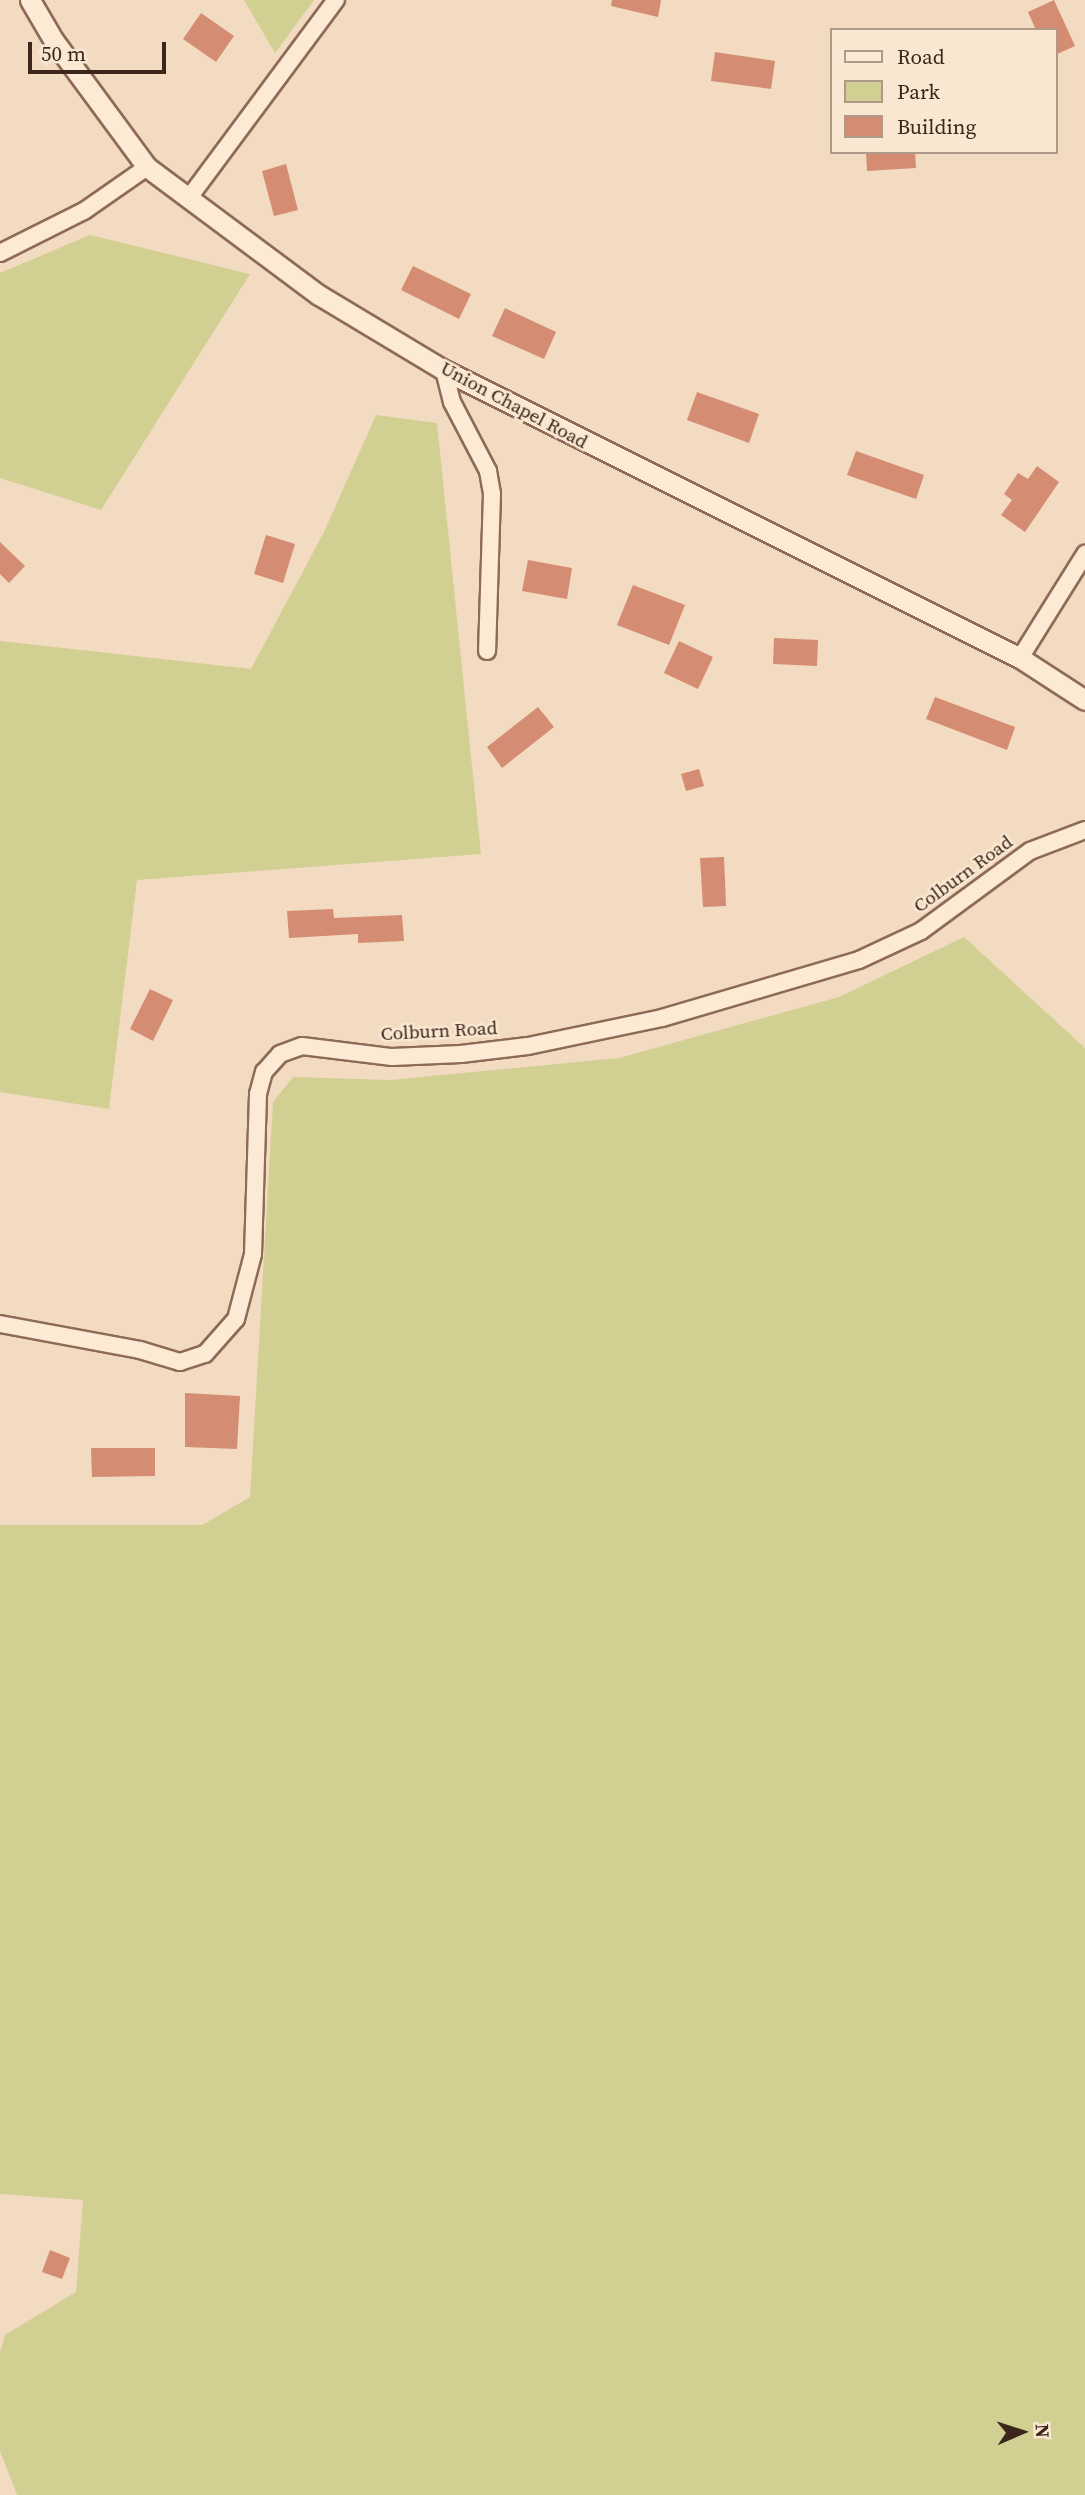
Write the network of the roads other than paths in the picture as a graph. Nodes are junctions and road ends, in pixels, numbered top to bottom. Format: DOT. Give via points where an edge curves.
graph roads {
  1 [pos="30,0"];
  2 [pos="337,0"];
  3 [pos="147,167"];
  4 [pos="188,199"];
  5 [pos="0,253"];
  6 [pos="444,370"];
  7 [pos="1085,554"];
  8 [pos="487,651"];
  9 [pos="1020,658"];
  10 [pos="1085,699"];
  11 [pos="1085,830"];
  12 [pos="0,1324"];
  1 -- 3 [label="street, Union Chapel Road" via="54,41"];
  2 -- 4 [label="street"];
  3 -- 4 [label="street, Union Chapel Road"];
  3 -- 5 [label="street" via="84,211"];
  4 -- 6 [label="street, Union Chapel Road" via="319,295"];
  6 -- 8 [label="street" via="452,402 488,471 492,494"];
  6 -- 9 [label="street, Union Chapel Road"];
  7 -- 9 [label="street"];
  9 -- 10 [label="street, Union Chapel Road"];
  11 -- 12 [label="street, Colburn Road" via="1030,851 920,931 859,960 662,1018 583,1036 461,1054 392,1057 302,1046 280,1054 264,1072 258,1094 253,1254 236,1319 205,1354 180,1362 118,1345"];
}
